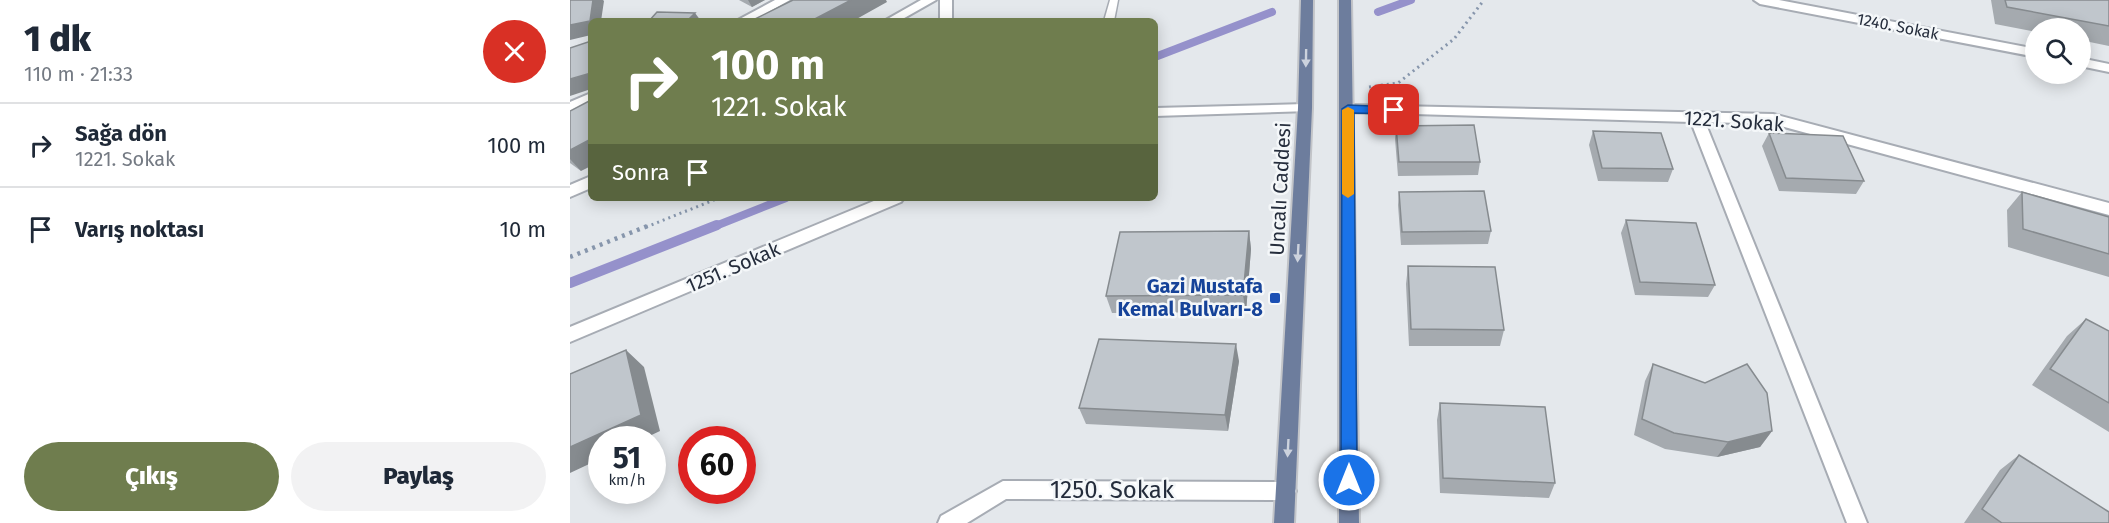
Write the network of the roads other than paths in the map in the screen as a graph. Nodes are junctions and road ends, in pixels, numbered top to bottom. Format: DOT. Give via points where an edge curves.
graph roads {
  1 [pos="784,0"];
  2 [pos="930,0"];
  3 [pos="946,0"];
  4 [pos="1114,0"];
  5 [pos="1307,0"];
  6 [pos="1345,0"];
  7 [pos="1767,0"];
  8 [pos="748,18"];
  9 [pos="896,18"];
  10 [pos="946,18"];
  11 [pos="1110,18"];
  12 [pos="2025,51"];
  13 [pos="2091,64"];
  14 [pos="2109,68"];
  15 [pos="588,99"];
  16 [pos="570,108"];
  17 [pos="1305,108"];
  18 [pos="1348,109"];
  19 [pos="1158,112"];
  20 [pos="1696,117"];
  21 [pos="588,183"];
  22 [pos="570,192"];
  23 [pos="889,201"];
  24 [pos="2109,209"];
  25 [pos="570,335"];
  26 [pos="1286,491"];
  27 [pos="948,523"];
  28 [pos="1284,523"];
  29 [pos="1349,523"];
  30 [pos="1857,523"];
  1 -- 8 [label="street"];
  2 -- 9 [label="street"];
  3 -- 10 [label="street"];
  4 -- 11 [label="lane"];
  5 -- 17 [label="main road, Uncalı Caddesi, one-way"];
  6 -- 18 [label="main road"];
  7 -- 12 [label="street, 1240. Sokak"];
  13 -- 14 [label="street"];
  15 -- 16 [label="street"];
  17 -- 19 [label="street"];
  17 -- 26 [label="main road, Uncalı Caddesi, one-way"];
  18 -- 20 [label="street, 1221. Sokak"];
  18 -- 29 [label="main road"];
  20 -- 24 [label="street, 1221. Sokak" via="1773,119"];
  20 -- 30 [label="street"];
  21 -- 22 [label="street"];
  23 -- 25 [label="street, 1251. Sokak"];
  26 -- 27 [label="street, 1250. Sokak" via="1003,490"];
  26 -- 28 [label="main road, Uncalı Caddesi"];
}
